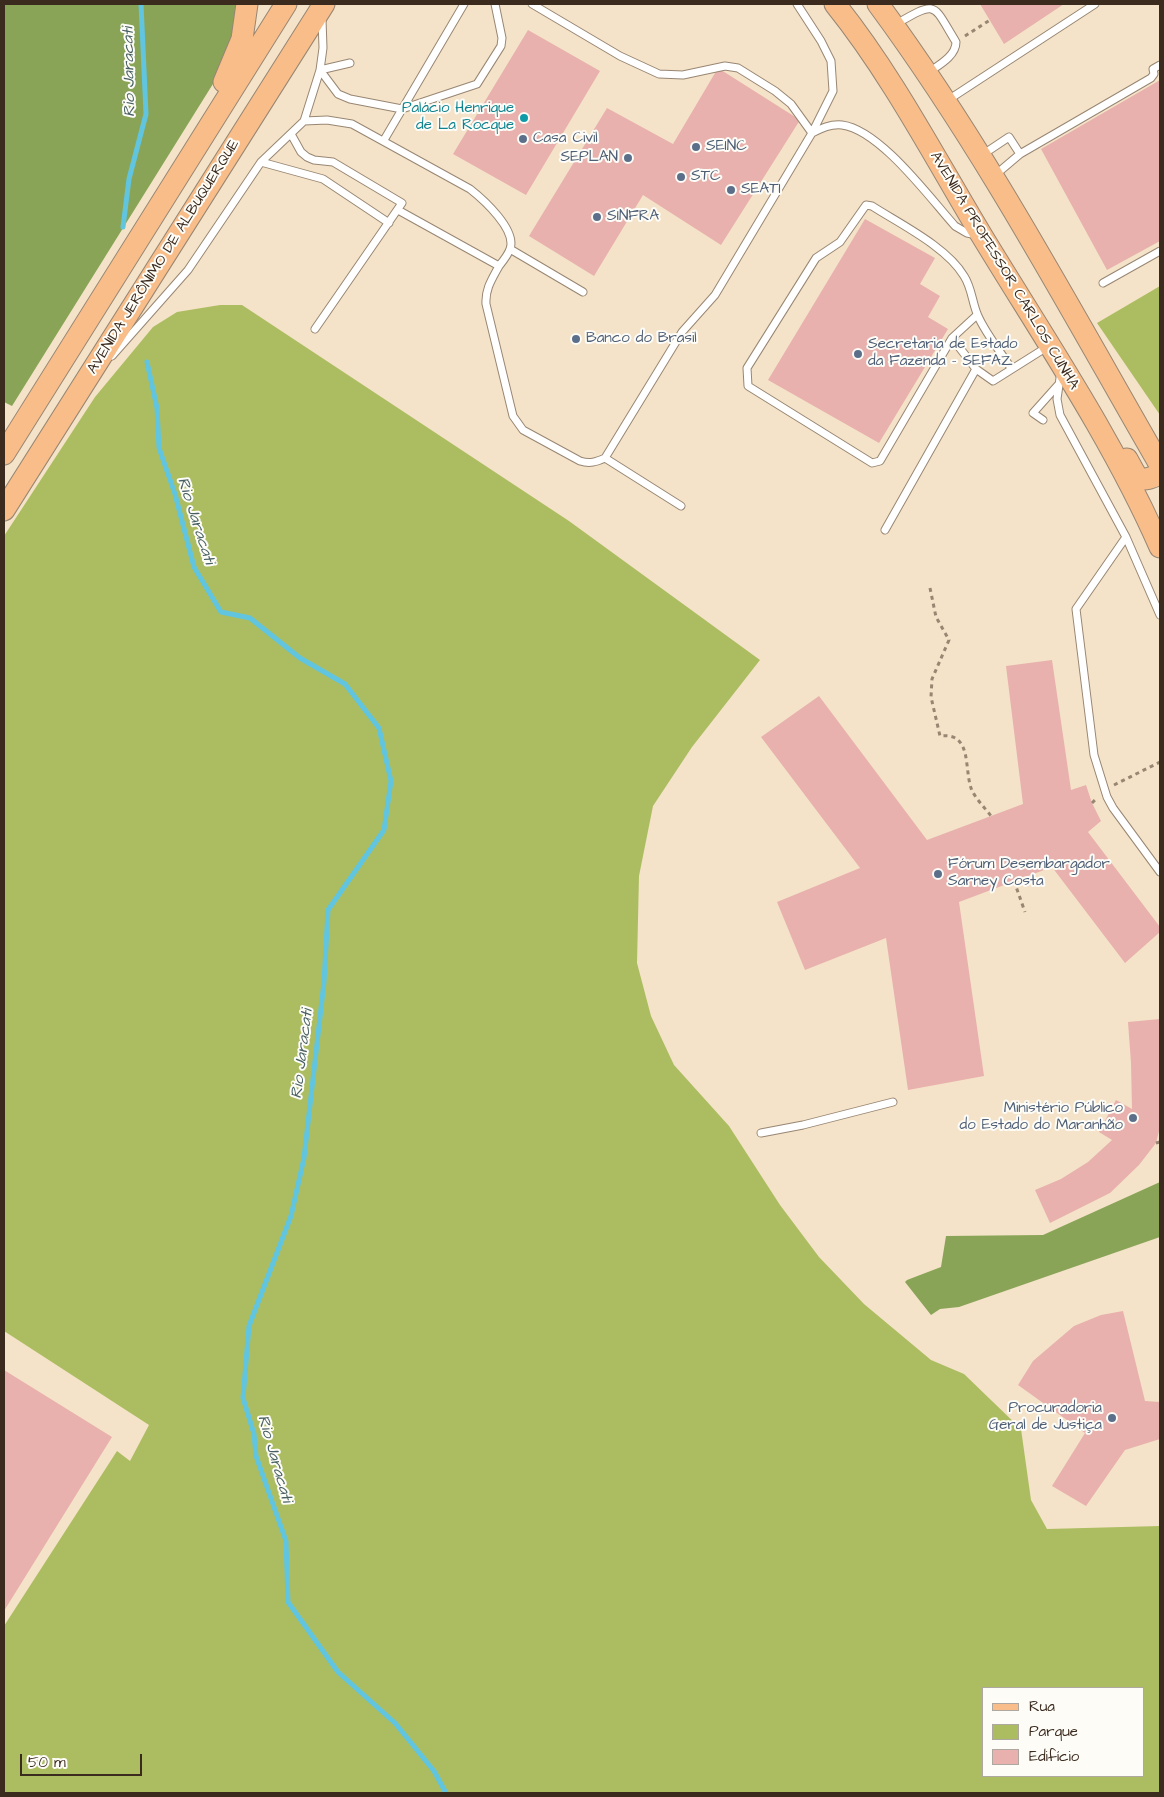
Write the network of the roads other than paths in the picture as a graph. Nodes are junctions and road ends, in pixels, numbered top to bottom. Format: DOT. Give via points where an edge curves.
graph roads {
  1 [pos="247,4"];
  2 [pos="286,4"];
  3 [pos="464,4"];
  4 [pos="495,4"];
  5 [pos="532,4"];
  6 [pos="797,4"];
  7 [pos="835,4"];
  8 [pos="878,4"];
  9 [pos="1095,4"];
  10 [pos="323,6"];
  11 [pos="894,26"];
  12 [pos="350,63"];
  13 [pos="1160,65"];
  14 [pos="320,70"];
  15 [pos="928,74"];
  16 [pos="945,101"];
  17 [pos="402,109"];
  18 [pos="304,121"];
  19 [pos="812,133"];
  20 [pos="292,134"];
  21 [pos="384,140"];
  22 [pos="1020,154"];
  23 [pos="981,156"];
  24 [pos="261,162"];
  25 [pos="185,166"];
  26 [pos="993,176"];
  27 [pos="398,210"];
  28 [pos="389,223"];
  29 [pos="982,236"];
  30 [pos="510,249"];
  31 [pos="1160,251"];
  32 [pos="499,266"];
  33 [pos="1103,282"];
  34 [pos="583,292"];
  35 [pos="977,315"];
  36 [pos="315,329"];
  37 [pos="952,338"];
  38 [pos="1050,346"];
  39 [pos="1011,368"];
  40 [pos="976,369"];
  41 [pos="1064,378"];
  42 [pos="79,390"];
  43 [pos="1043,420"];
  44 [pos="4,454"];
  45 [pos="605,458"];
  46 [pos="1160,465"];
  47 [pos="1160,474"];
  48 [pos="681,506"];
  49 [pos="4,510"];
  50 [pos="1155,521"];
  51 [pos="885,530"];
  52 [pos="1126,537"];
  53 [pos="1160,547"];
  54 [pos="1160,615"];
  55 [pos="1160,872"];
  56 [pos="893,1102"];
  57 [pos="761,1133"];
  1 -- 25 [label="main road" via="237,54"];
  2 -- 25 [label="main road, AVENIDA JERÔNIMO DE ALBUQUERQUE"];
  3 -- 17 [label="lane"];
  4 -- 17 [label="lane" via="501,46 481,80"];
  5 -- 19 [label="lane" via="620,56 659,74 683,74 725,66 738,68 791,104"];
  6 -- 19 [label="lane" via="831,61 833,77 833,91"];
  7 -- 29 [label="main road, AVENIDA PROFESSOR CARLOS CUNHA" via="894,88"];
  8 -- 11 [label="main road"];
  9 -- 16 [label="lane"];
  10 -- 14 [label="lane"];
  10 -- 42 [label="main road, AVENIDA JERÔNIMO DE ALBUQUERQUE"];
  11 -- 15 [label="main road"];
  11 -- 15 [label="lane" via="925,8 937,12 956,42 953,53"];
  12 -- 14 [label="lane"];
  13 -- 22 [label="lane" via="1154,69 1151,78"];
  14 -- 17 [label="lane" via="338,94 350,100"];
  14 -- 18 [label="lane"];
  15 -- 16 [label="main road"];
  16 -- 23 [label="main road"];
  17 -- 21 [label="lane"];
  18 -- 20 [label="lane"];
  18 -- 21 [label="lane" via="352,124"];
  19 -- 29 [label="lane" via="828,125 841,125 866,134 894,158 955,226"];
  19 -- 45 [label="lane" via="714,295 682,332"];
  20 -- 24 [label="lane"];
  20 -- 27 [label="lane" via="307,157 334,162 402,203"];
  21 -- 30 [label="lane" via="484,199 507,229"];
  22 -- 23 [label="lane" via="1009,137"];
  22 -- 26 [label="lane"];
  23 -- 26 [label="main road"];
  24 -- 28 [label="lane" via="322,179"];
  24 -- 42 [label="lane" via="188,270"];
  25 -- 44 [label="main road, AVENIDA JERÔNIMO DE ALBUQUERQUE"];
  26 -- 46 [label="main road"];
  27 -- 28 [label="lane"];
  27 -- 32 [label="lane"];
  28 -- 36 [label="lane"];
  29 -- 38 [label="main road, AVENIDA PROFESSOR CARLOS CUNHA"];
  30 -- 32 [label="lane"];
  30 -- 34 [label="lane"];
  31 -- 33 [label="lane"];
  32 -- 45 [label="lane" via="489,284 486,304 517,425 580,462"];
  35 -- 37 [label="lane"];
  35 -- 37 [label="lane" via="971,291 956,265 932,245 866,205 840,242 816,258 747,368 746,379 754,391 876,463"];
  35 -- 39 [label="lane"];
  37 -- 40 [label="lane"];
  38 -- 39 [label="lane"];
  38 -- 41 [label="main road, AVENIDA PROFESSOR CARLOS CUNHA"];
  39 -- 40 [label="lane" via="993,381"];
  40 -- 51 [label="lane"];
  41 -- 43 [label="lane" via="1033,414"];
  41 -- 47 [label="main road" via="1093,400 1136,476 1146,480"];
  41 -- 50 [label="main road, AVENIDA PROFESSOR CARLOS CUNHA"];
  41 -- 52 [label="lane" via="1057,399 1060,415"];
  42 -- 49 [label="main road, AVENIDA JERÔNIMO DE ALBUQUERQUE"];
  45 -- 48 [label="lane"];
  50 -- 53 [label="main road, AVENIDA PROFESSOR CARLOS CUNHA"];
  52 -- 54 [label="lane"];
  52 -- 55 [label="lane" via="1076,609 1097,769 1113,808"];
  56 -- 57 [label="lane"];
}
